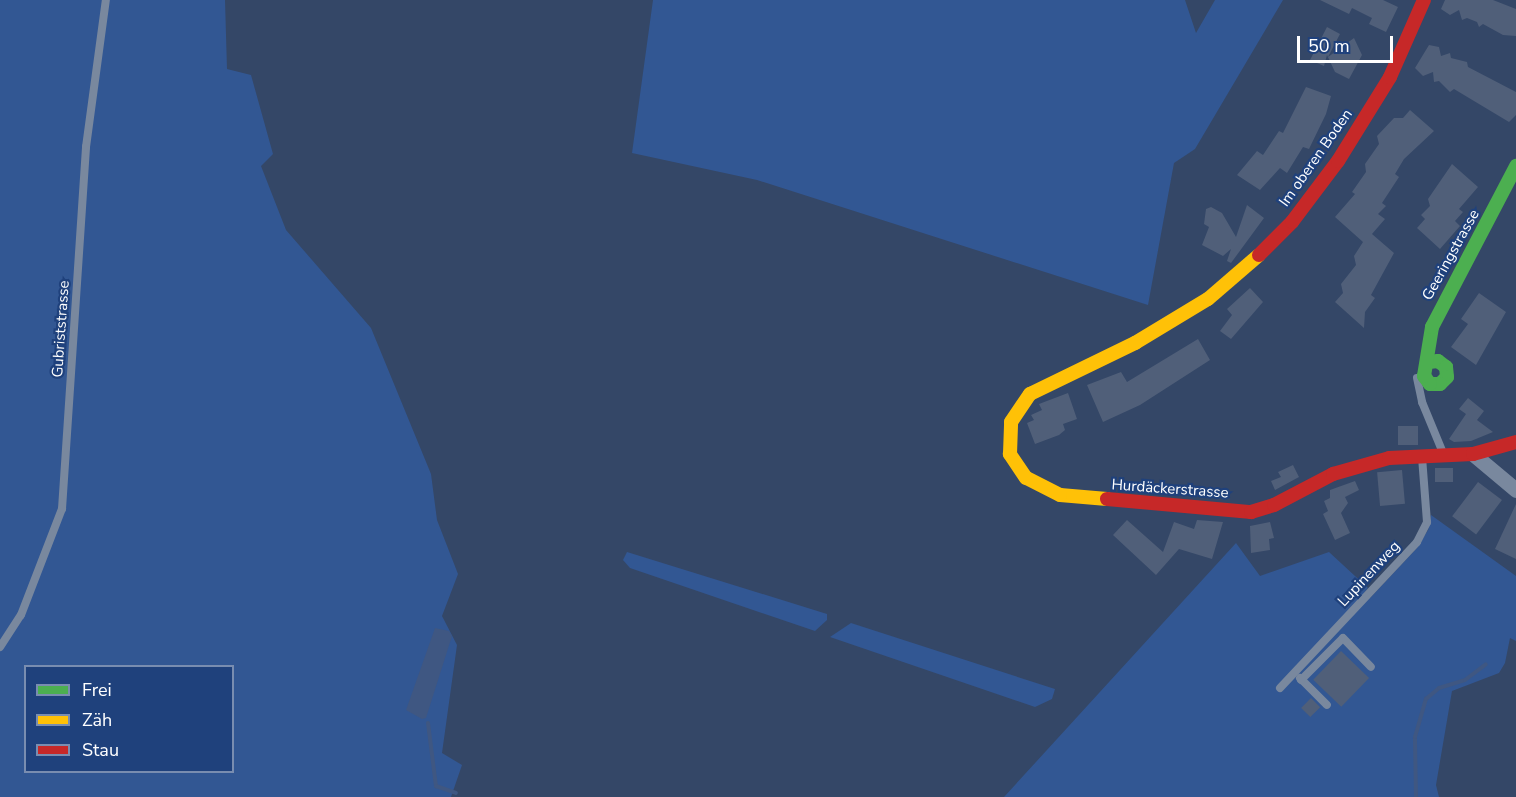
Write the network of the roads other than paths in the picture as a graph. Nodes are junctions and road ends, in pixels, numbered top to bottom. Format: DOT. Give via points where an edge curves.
graph roads {
  1 [pos="106,0"];
  2 [pos="1424,0"];
  3 [pos="1516,166"];
  4 [pos="1135,343"];
  5 [pos="1429,362"];
  6 [pos="1420,377"];
  7 [pos="1516,442"];
  8 [pos="1473,454"];
  9 [pos="1443,455"];
  10 [pos="1422,456"];
  11 [pos="1516,490"];
  12 [pos="0,647"];
  13 [pos="1371,667"];
  14 [pos="1294,673"];
  15 [pos="1301,680"];
  16 [pos="1280,688"];
  17 [pos="1327,705"];
  1 -- 12 [label="lane, Gubriststrasse" via="86,147 62,509 21,615"];
  2 -- 4 [label="street, Im oberen Boden" via="1390,77 1313,197 1242,273 1208,299"];
  3 -- 5 [label="street, Geeringstrasse" via="1436,318 1427,345"];
  4 -- 10 [label="street, Hurdäckerstrasse" via="1030,394 1018,407 1008,438 1010,454 1026,478 1060,495 1251,512 1354,467 1389,458"];
  5 -- 6 [label="street, Geeringstrasse"];
  5 -- 6 [label="street" via="1443,363 1447,377 1435,385"];
  6 -- 9 [label="lane" via="1422,402"];
  7 -- 8 [label="street, Hurdäckerstrasse"];
  8 -- 9 [label="street, Hurdäckerstrasse"];
  8 -- 11 [label="street"];
  9 -- 10 [label="street, Hurdäckerstrasse"];
  10 -- 14 [label="lane, Lupinenweg" via="1426,522 1417,542"];
  13 -- 15 [label="lane" via="1343,638"];
  14 -- 15 [label="lane"];
  14 -- 16 [label="lane, Lupinenweg"];
  15 -- 17 [label="lane"];
}
